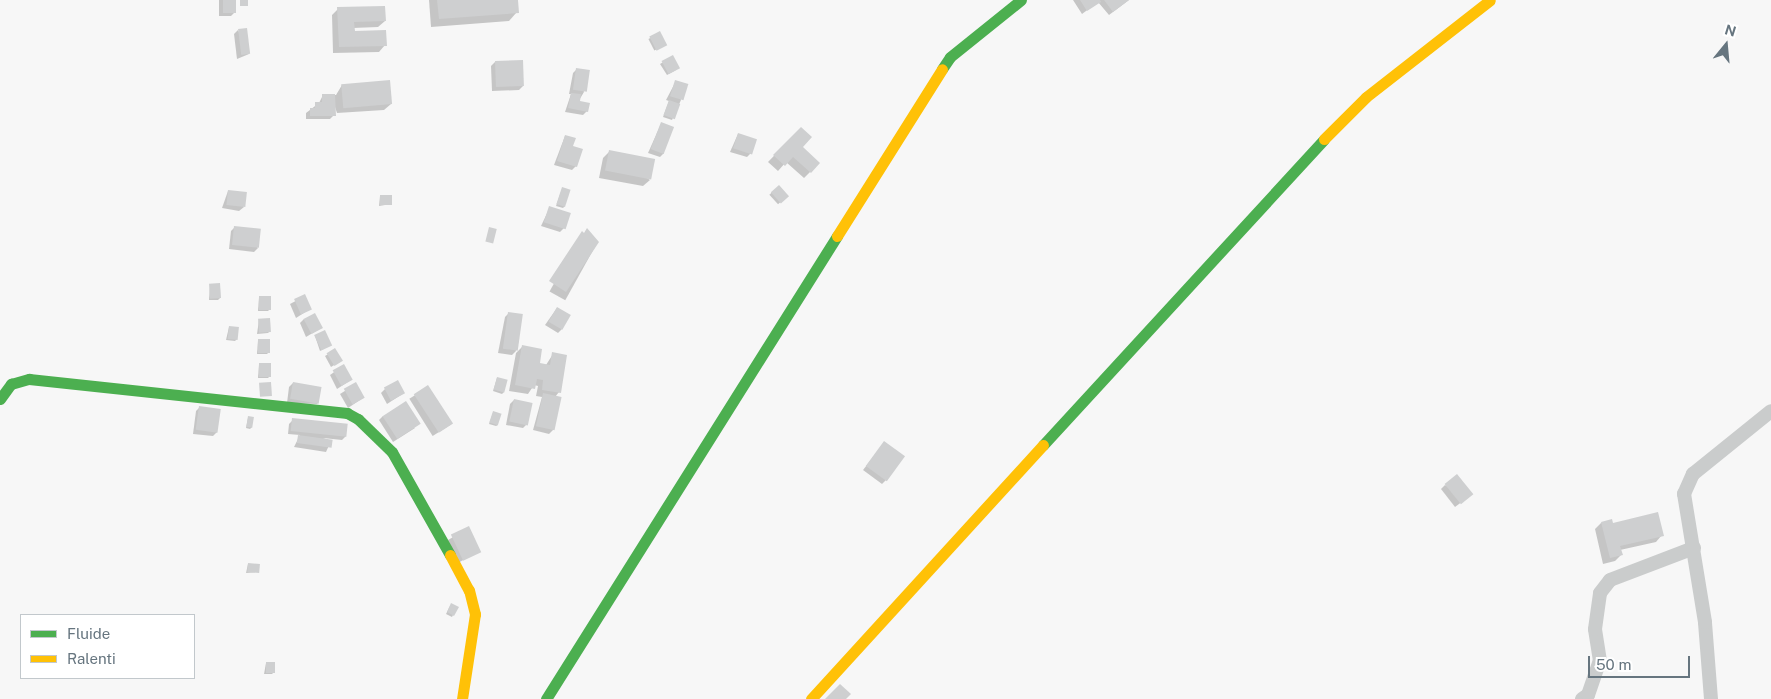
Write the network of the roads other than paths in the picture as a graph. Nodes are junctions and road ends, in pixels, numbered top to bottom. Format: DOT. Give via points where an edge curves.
graph roads {
  1 [pos="1021,0"];
  2 [pos="1490,0"];
  3 [pos="0,398"];
  4 [pos="1771,411"];
  5 [pos="1694,548"];
  6 [pos="462,699"];
  7 [pos="546,699"];
  8 [pos="811,699"];
  9 [pos="1582,699"];
  10 [pos="1711,699"];
  1 -- 7 [label="street" via="950,57"];
  2 -- 8 [label="street" via="1366,97 1295,168"];
  3 -- 6 [label="street" via="11,384 29,379 347,413 358,419 392,452 469,590 475,614 474,636"];
  4 -- 5 [label="street" via="1693,474 1684,494"];
  5 -- 9 [label="street" via="1610,580 1600,593 1595,628 1600,661 1588,695"];
  5 -- 10 [label="street" via="1705,622"];
}
